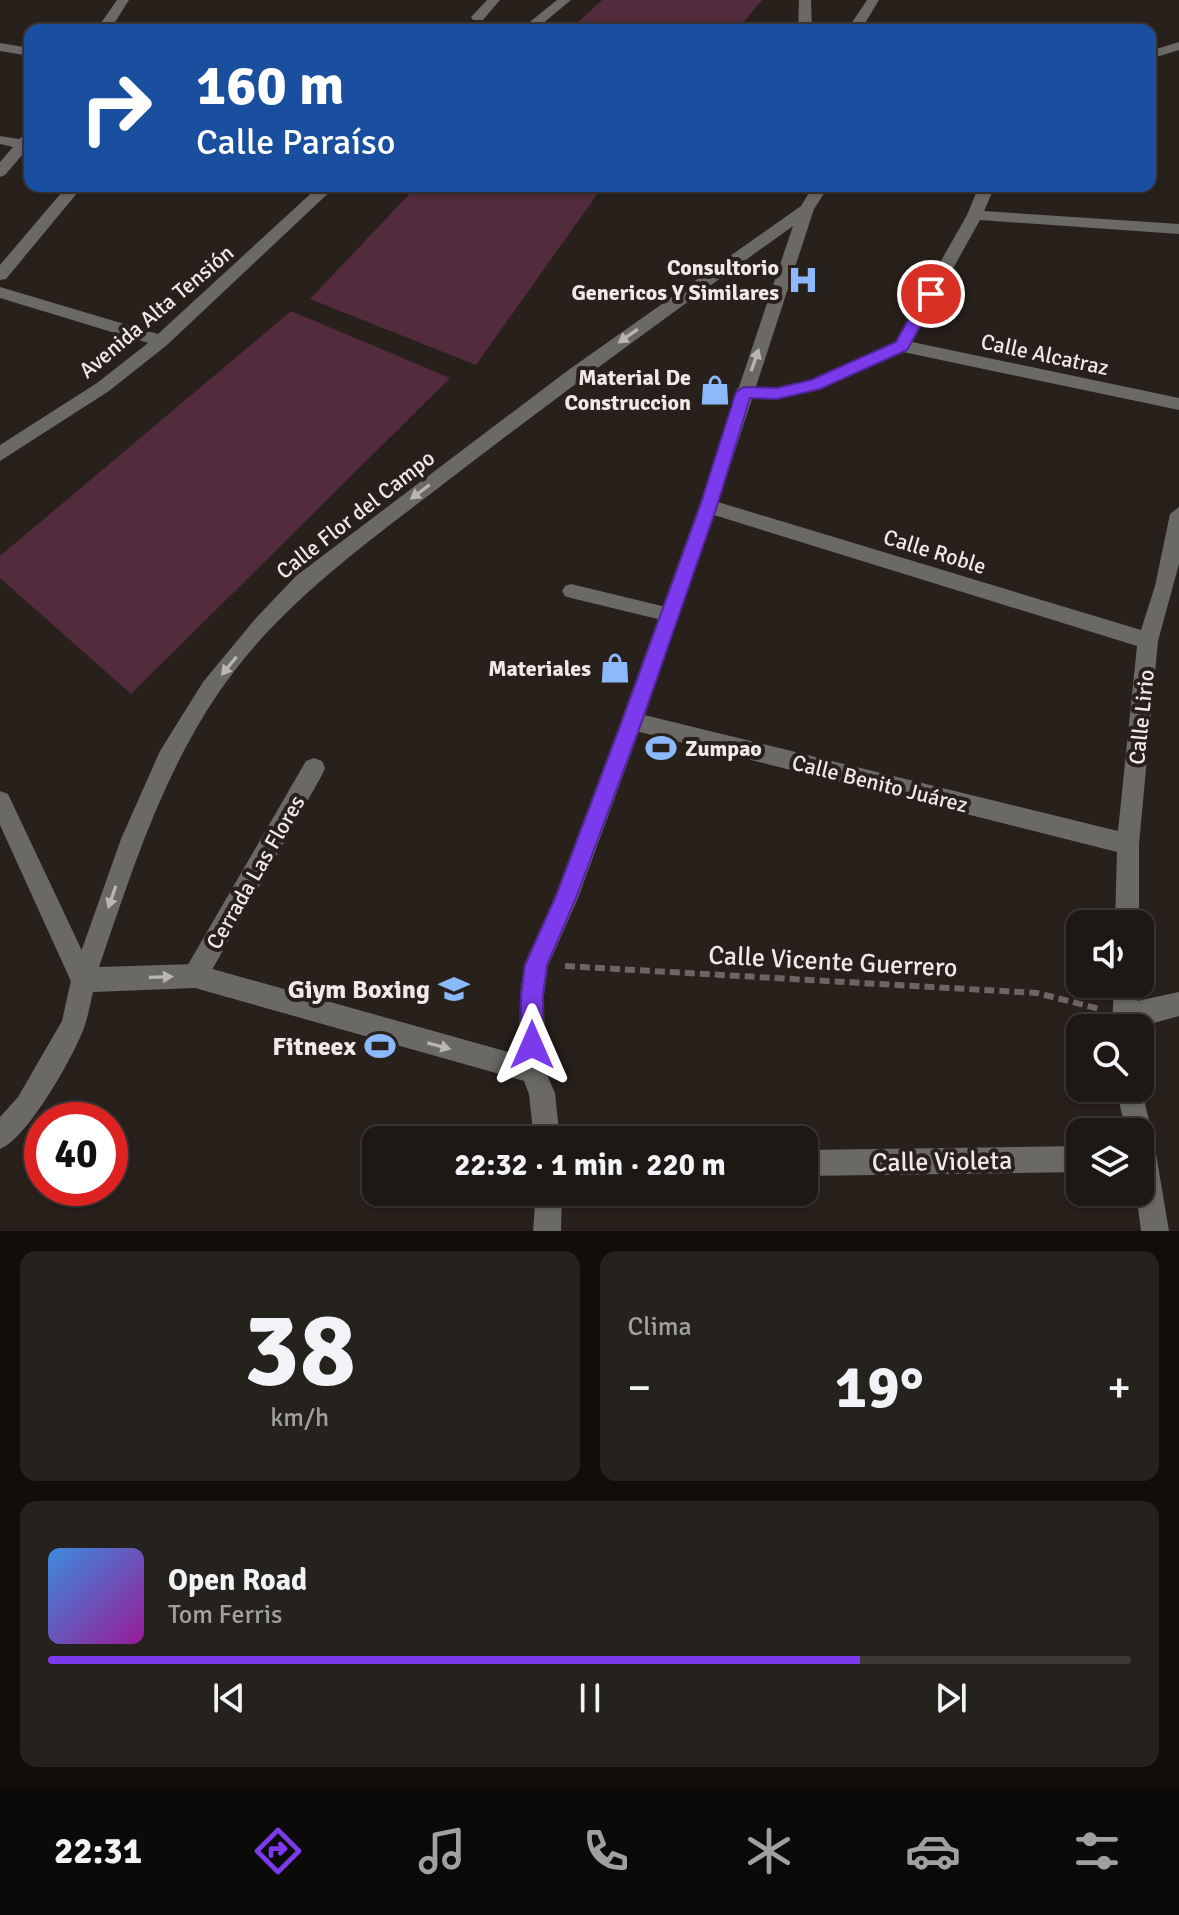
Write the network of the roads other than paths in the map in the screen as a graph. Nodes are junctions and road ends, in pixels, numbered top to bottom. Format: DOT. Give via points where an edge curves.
graph roads {
  1 [pos="123,0"];
  2 [pos="494,0"];
  3 [pos="565,0"];
  4 [pos="805,0"];
  5 [pos="873,0"];
  6 [pos="478,17"];
  7 [pos="107,24"];
  8 [pos="535,24"];
  9 [pos="805,24"];
  10 [pos="858,24"];
  11 [pos="1179,46"];
  12 [pos="0,47"];
  13 [pos="24,51"];
  14 [pos="1156,53"];
  15 [pos="0,140"];
  16 [pos="24,140"];
  17 [pos="24,144"];
  18 [pos="0,172"];
  19 [pos="70,192"];
  20 [pos="322,192"];
  21 [pos="817,192"];
  22 [pos="985,192"];
  23 [pos="806,209"];
  24 [pos="975,215"];
  25 [pos="1179,229"];
  26 [pos="0,275"];
  27 [pos="0,292"];
  28 [pos="161,341"];
  29 [pos="901,346"];
  30 [pos="744,392"];
  31 [pos="1179,404"];
  32 [pos="0,454"];
  33 [pos="708,506"];
  34 [pos="1179,514"];
  35 [pos="1172,587"];
  36 [pos="571,591"];
  37 [pos="670,615"];
  38 [pos="1148,641"];
  39 [pos="632,721"];
  40 [pos="314,768"];
  41 [pos="0,801"];
  42 [pos="1128,844"];
  43 [pos="1127,910"];
  44 [pos="195,976"];
  45 [pos="83,980"];
  46 [pos="1179,1004"];
  47 [pos="1149,1014"];
  48 [pos="532,1071"];
  49 [pos="546,1126"];
  50 [pos="0,1136"];
  51 [pos="1066,1159"];
  52 [pos="818,1163"];
  53 [pos="548,1206"];
  54 [pos="1151,1206"];
  55 [pos="547,1231"];
  56 [pos="1155,1231"];
  1 -- 7 [label="street"];
  2 -- 6 [label="street"];
  3 -- 8 [label="street"];
  4 -- 9 [label="street"];
  5 -- 10 [label="street"];
  11 -- 14 [label="street"];
  12 -- 13 [label="street"];
  15 -- 16 [label="street"];
  17 -- 18 [label="street"];
  19 -- 26 [label="street"];
  20 -- 28 [label="street, Avenida Alta Tensión"];
  21 -- 23 [label="street"];
  22 -- 24 [label="street"];
  30 -- 23 [label="street, one-way"];
  23 -- 45 [label="street, Calle Flor del Campo, one-way" via="573,375 303,582 263,624 210,688 168,758 132,839"];
  24 -- 25 [label="street"];
  24 -- 29 [label="street"];
  27 -- 28 [label="street"];
  28 -- 32 [label="street, Avenida Alta Tensión" via="103,387"];
  29 -- 30 [label="street" via="815,385 777,393"];
  29 -- 31 [label="street, Calle Alcatraz"];
  30 -- 33 [label="street"];
  33 -- 37 [label="street"];
  33 -- 38 [label="street, Calle Roble"];
  34 -- 35 [label="street, Calle Lirio"];
  35 -- 38 [label="street, Calle Lirio"];
  36 -- 37 [label="lane"];
  37 -- 39 [label="street"];
  38 -- 42 [label="street, Calle Lirio"];
  39 -- 42 [label="street, Calle Benito Juárez"];
  39 -- 48 [label="street" via="536,965"];
  40 -- 44 [label="street, Cerrada Las Flores"];
  41 -- 45 [label="street"];
  42 -- 43 [label="street, Calle Lirio"];
  45 -- 44 [label="street, one-way"];
  44 -- 48 [label="street, one-way"];
  45 -- 50 [label="street, Calle Flor del Campo" via="73,1025 55,1061 27,1106"];
  46 -- 47 [label="street"];
  48 -- 49 [label="street" via="542,1093"];
  51 -- 52 [label="street, Calle Violeta"];
  53 -- 55 [label="street"];
  54 -- 56 [label="street"];
}
